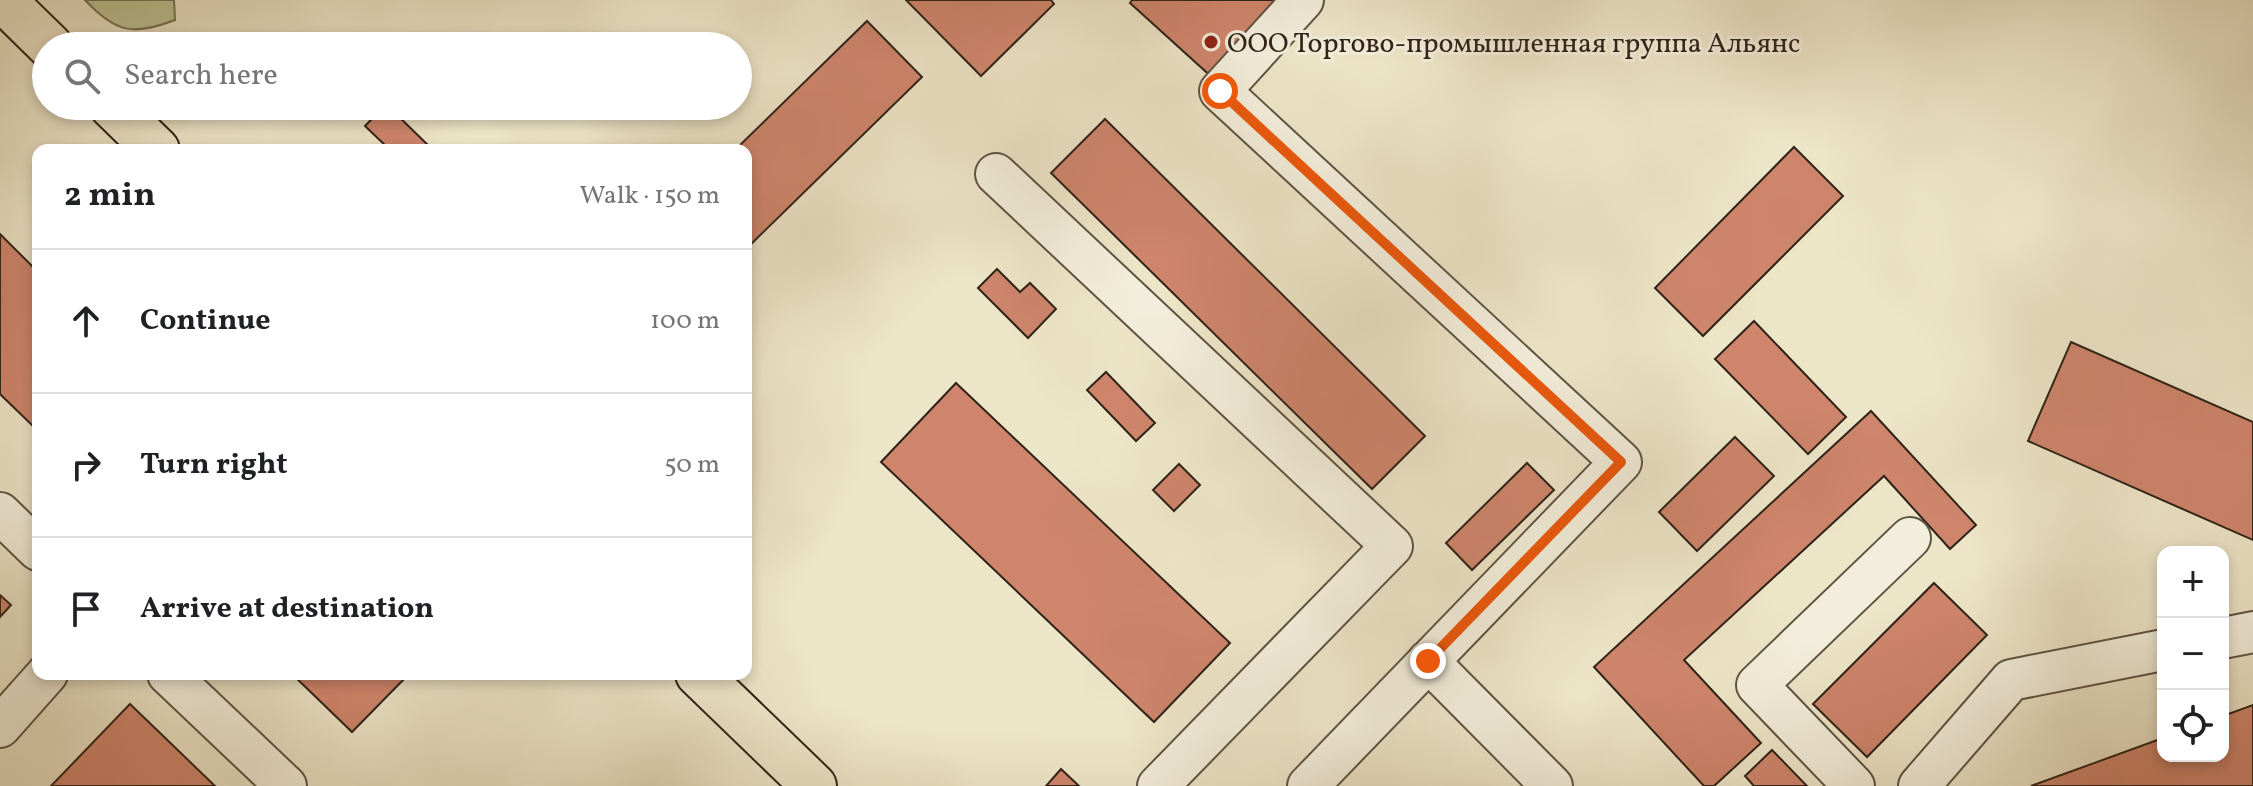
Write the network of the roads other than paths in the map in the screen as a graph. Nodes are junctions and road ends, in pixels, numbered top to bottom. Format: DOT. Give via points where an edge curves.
graph roads {
  1 [pos="3,0"];
  2 [pos="1303,0"];
  3 [pos="36,32"];
  4 [pos="126,120"];
  5 [pos="151,144"];
  6 [pos="996,174"];
  7 [pos="0,513"];
  8 [pos="1910,538"];
  9 [pos="32,544"];
  10 [pos="2253,632"];
  11 [pos="2229,637"];
  12 [pos="2157,651"];
  13 [pos="1428,661"];
  14 [pos="42,680"];
  15 [pos="174,680"];
  16 [pos="704,680"];
  17 [pos="0,727"];
  18 [pos="286,786"];
  19 [pos="814,786"];
  20 [pos="1158,786"];
  21 [pos="1308,786"];
  22 [pos="1552,786"];
  23 [pos="1854,786"];
  24 [pos="1919,786"];
  1 -- 3 [label="main road"];
  2 -- 13 [label="lane" via="1220,91 1621,462"];
  4 -- 5 [label="main road"];
  6 -- 20 [label="lane" via="1392,546"];
  7 -- 9 [label="lane"];
  8 -- 23 [label="lane" via="1757,685"];
  10 -- 11 [label="lane"];
  12 -- 24 [label="lane" via="2011,680"];
  13 -- 21 [label="lane"];
  13 -- 22 [label="lane"];
  14 -- 17 [label="lane"];
  15 -- 18 [label="lane"];
  16 -- 19 [label="main road"];
}
